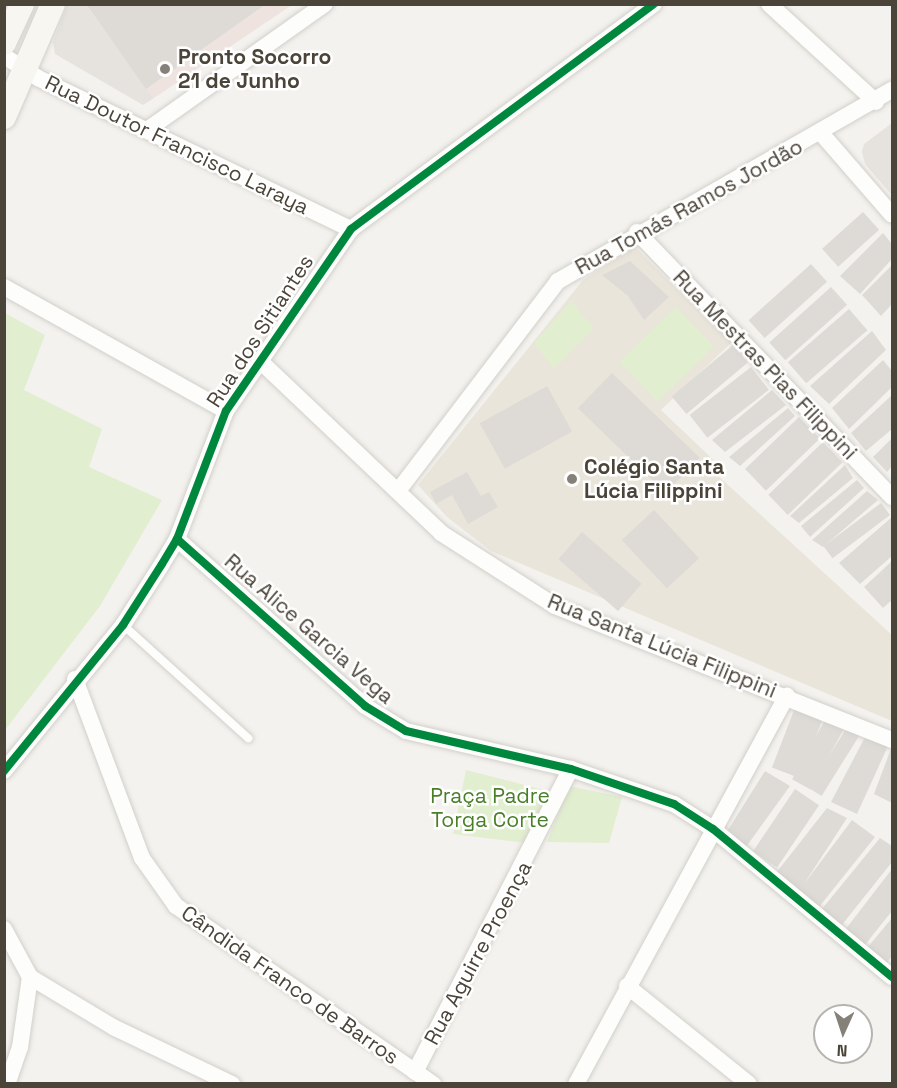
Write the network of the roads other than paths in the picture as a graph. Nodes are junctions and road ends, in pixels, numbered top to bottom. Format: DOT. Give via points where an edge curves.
graph roads {
  1 [pos="22,4"];
  2 [pos="54,4"];
  3 [pos="325,4"];
  4 [pos="654,4"];
  5 [pos="769,4"];
  6 [pos="4,43"];
  7 [pos="4,56"];
  8 [pos="24,71"];
  9 [pos="892,90"];
  10 [pos="876,102"];
  11 [pos="4,117"];
  12 [pos="147,130"];
  13 [pos="821,133"];
  14 [pos="892,215"];
  15 [pos="351,229"];
  16 [pos="637,232"];
  17 [pos="4,287"];
  18 [pos="259,360"];
  19 [pos="226,411"];
  20 [pos="398,491"];
  21 [pos="892,497"];
  22 [pos="177,539"];
  23 [pos="123,625"];
  24 [pos="75,678"];
  25 [pos="787,696"];
  26 [pos="248,738"];
  27 [pos="892,740"];
  28 [pos="571,769"];
  29 [pos="4,771"];
  30 [pos="713,829"];
  31 [pos="4,929"];
  32 [pos="30,977"];
  33 [pos="892,977"];
  34 [pos="627,986"];
  35 [pos="415,1072"];
  36 [pos="7,1083"];
  37 [pos="232,1083"];
  38 [pos="433,1083"];
  39 [pos="576,1083"];
  40 [pos="749,1083"];
  1 -- 6 [label="main road"];
  2 -- 8 [label="main road"];
  3 -- 12 [label="street"];
  4 -- 15 [label="street, Rua dos Sitiantes"];
  5 -- 10 [label="street"];
  7 -- 8 [label="street, Rua Doutor Francisco Laraya"];
  8 -- 11 [label="main road"];
  8 -- 12 [label="street, Rua Doutor Francisco Laraya"];
  9 -- 10 [label="street, Rua Tomás Ramos Jordão"];
  10 -- 13 [label="street, Rua Tomás Ramos Jordão"];
  12 -- 15 [label="street, Rua Doutor Francisco Laraya"];
  13 -- 14 [label="street"];
  13 -- 16 [label="street, Rua Tomás Ramos Jordão"];
  15 -- 18 [label="street, Rua dos Sitiantes"];
  16 -- 20 [label="street, Rua Tomás Ramos Jordão" via="558,281"];
  16 -- 21 [label="street, Rua Mestras Pias Filippini"];
  17 -- 19 [label="street"];
  18 -- 19 [label="street, Rua dos Sitiantes"];
  18 -- 20 [label="street, Rua Santa Lúcia Filippini"];
  19 -- 22 [label="street, Rua dos Sitiantes"];
  20 -- 25 [label="street, Rua Santa Lúcia Filippini" via="441,533 555,606"];
  22 -- 23 [label="street, Rua dos Sitiantes"];
  22 -- 28 [label="street, Rua Alice Garcia Vega" via="365,706 406,731"];
  23 -- 24 [label="street, Rua dos Sitiantes"];
  23 -- 26 [label="lane"];
  24 -- 29 [label="street, Rua dos Sitiantes"];
  24 -- 35 [label="street, Cândida Franco de Barros" via="142,858 176,906"];
  25 -- 27 [label="street, Rua Santa Lúcia Filippini"];
  25 -- 30 [label="street"];
  28 -- 30 [label="street, Rua Alice Garcia Vega" via="635,788"];
  28 -- 35 [label="street, Rua Aguirre Proença"];
  30 -- 33 [label="street, Rua Alice Garcia Vega"];
  30 -- 34 [label="street"];
  31 -- 32 [label="street"];
  32 -- 36 [label="street" via="20,1047"];
  32 -- 37 [label="street" via="115,1028"];
  34 -- 39 [label="street"];
  34 -- 40 [label="street"];
  35 -- 38 [label="street, Cândida Franco de Barros"];
}
